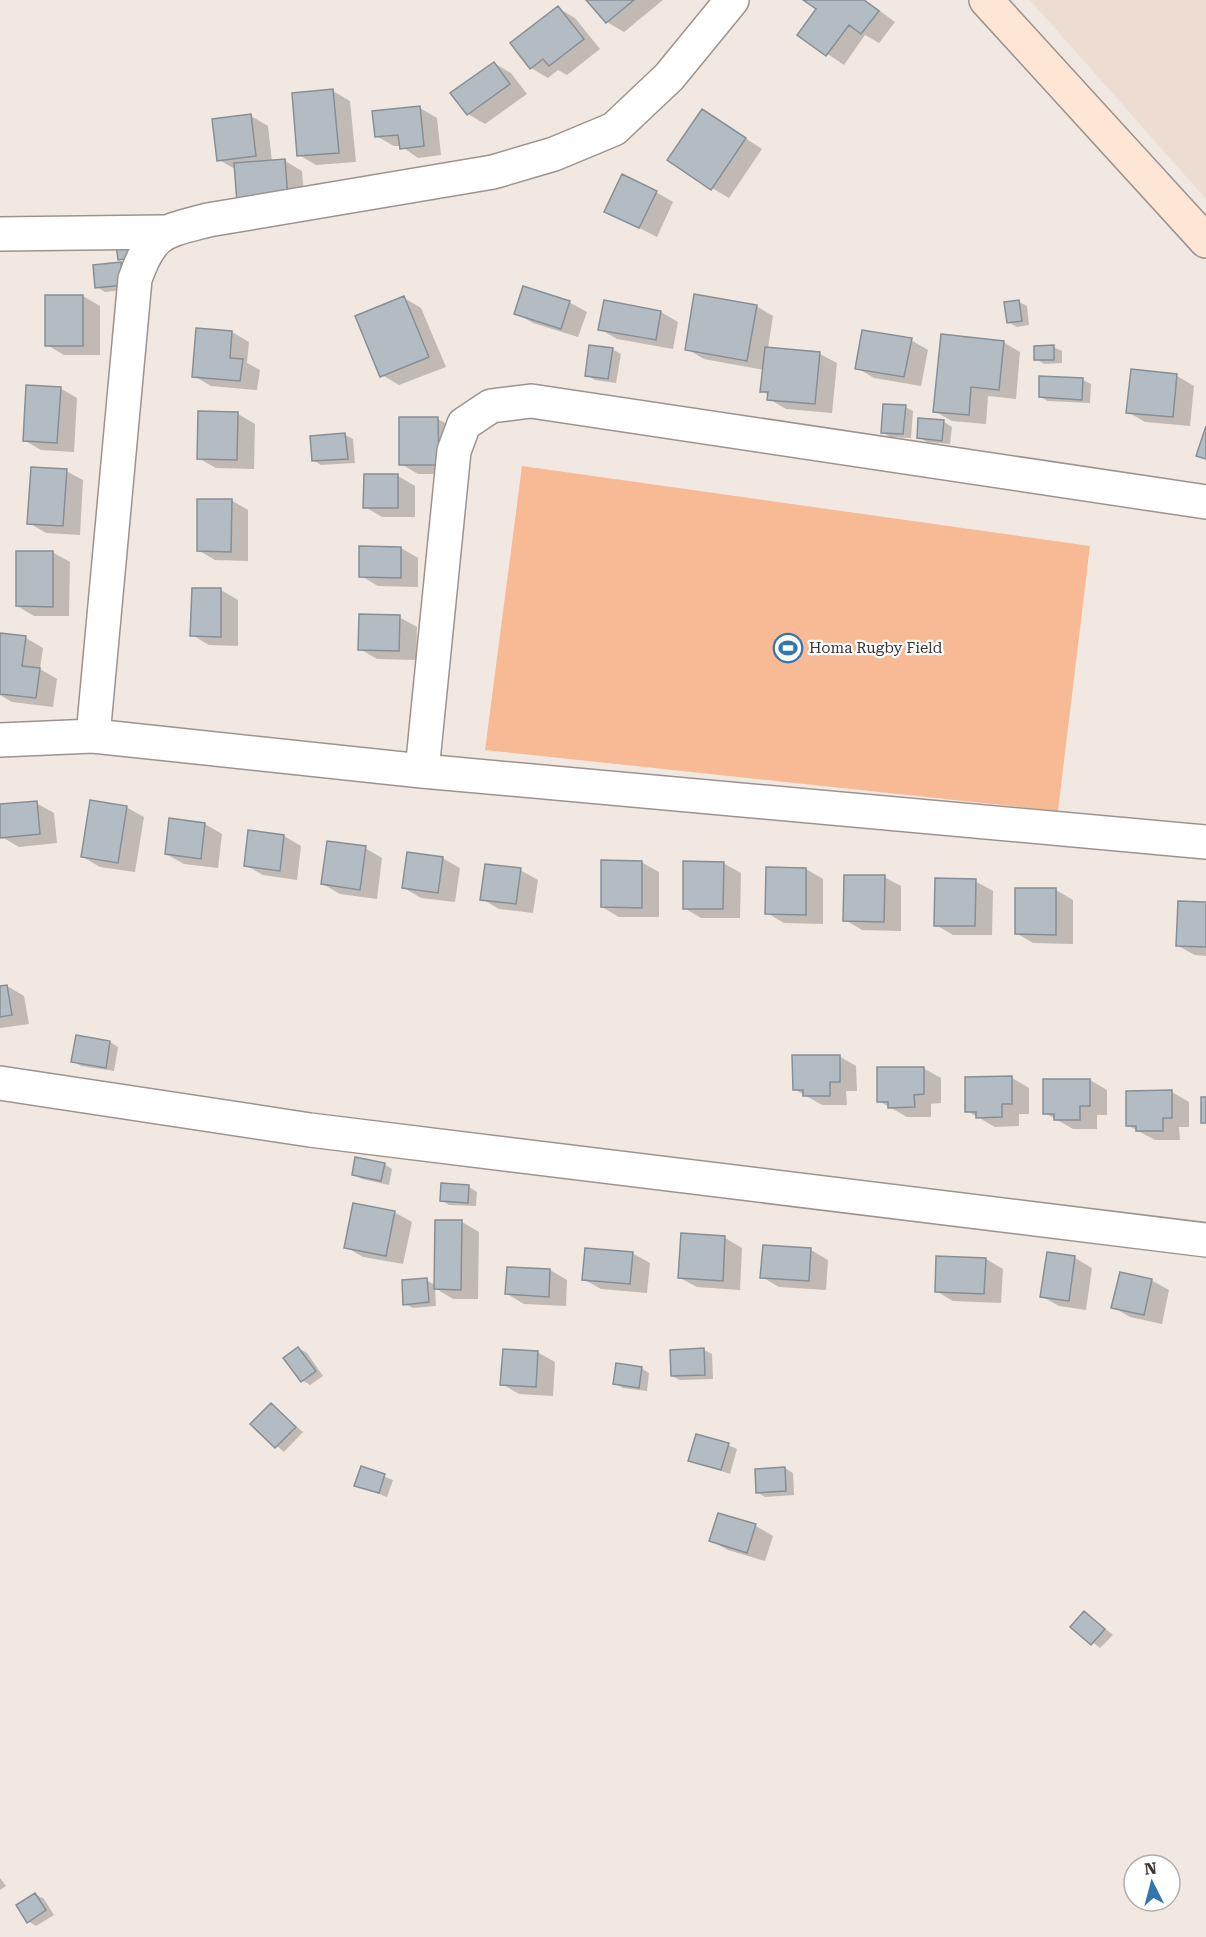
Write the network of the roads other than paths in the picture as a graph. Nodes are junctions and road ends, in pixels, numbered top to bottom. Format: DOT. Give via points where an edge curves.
graph roads {
  1 [pos="732,0"];
  2 [pos="986,0"];
  3 [pos="163,232"];
  4 [pos="0,234"];
  5 [pos="1206,241"];
  6 [pos="1206,502"];
  7 [pos="93,736"];
  8 [pos="0,740"];
  9 [pos="422,771"];
  10 [pos="1206,842"];
  11 [pos="0,1083"];
  12 [pos="1206,1240"];
  1 -- 3 [label="street" via="669,78 614,129 554,154 493,172 208,220"];
  2 -- 5 [label="main road"];
  3 -- 4 [label="street"];
  3 -- 7 [label="street" via="145,252 135,279"];
  6 -- 9 [label="street" via="531,400 491,406 464,424 454,451"];
  7 -- 8 [label="street"];
  7 -- 9 [label="street"];
  9 -- 10 [label="street"];
  11 -- 12 [label="street" via="310,1130"];
}
